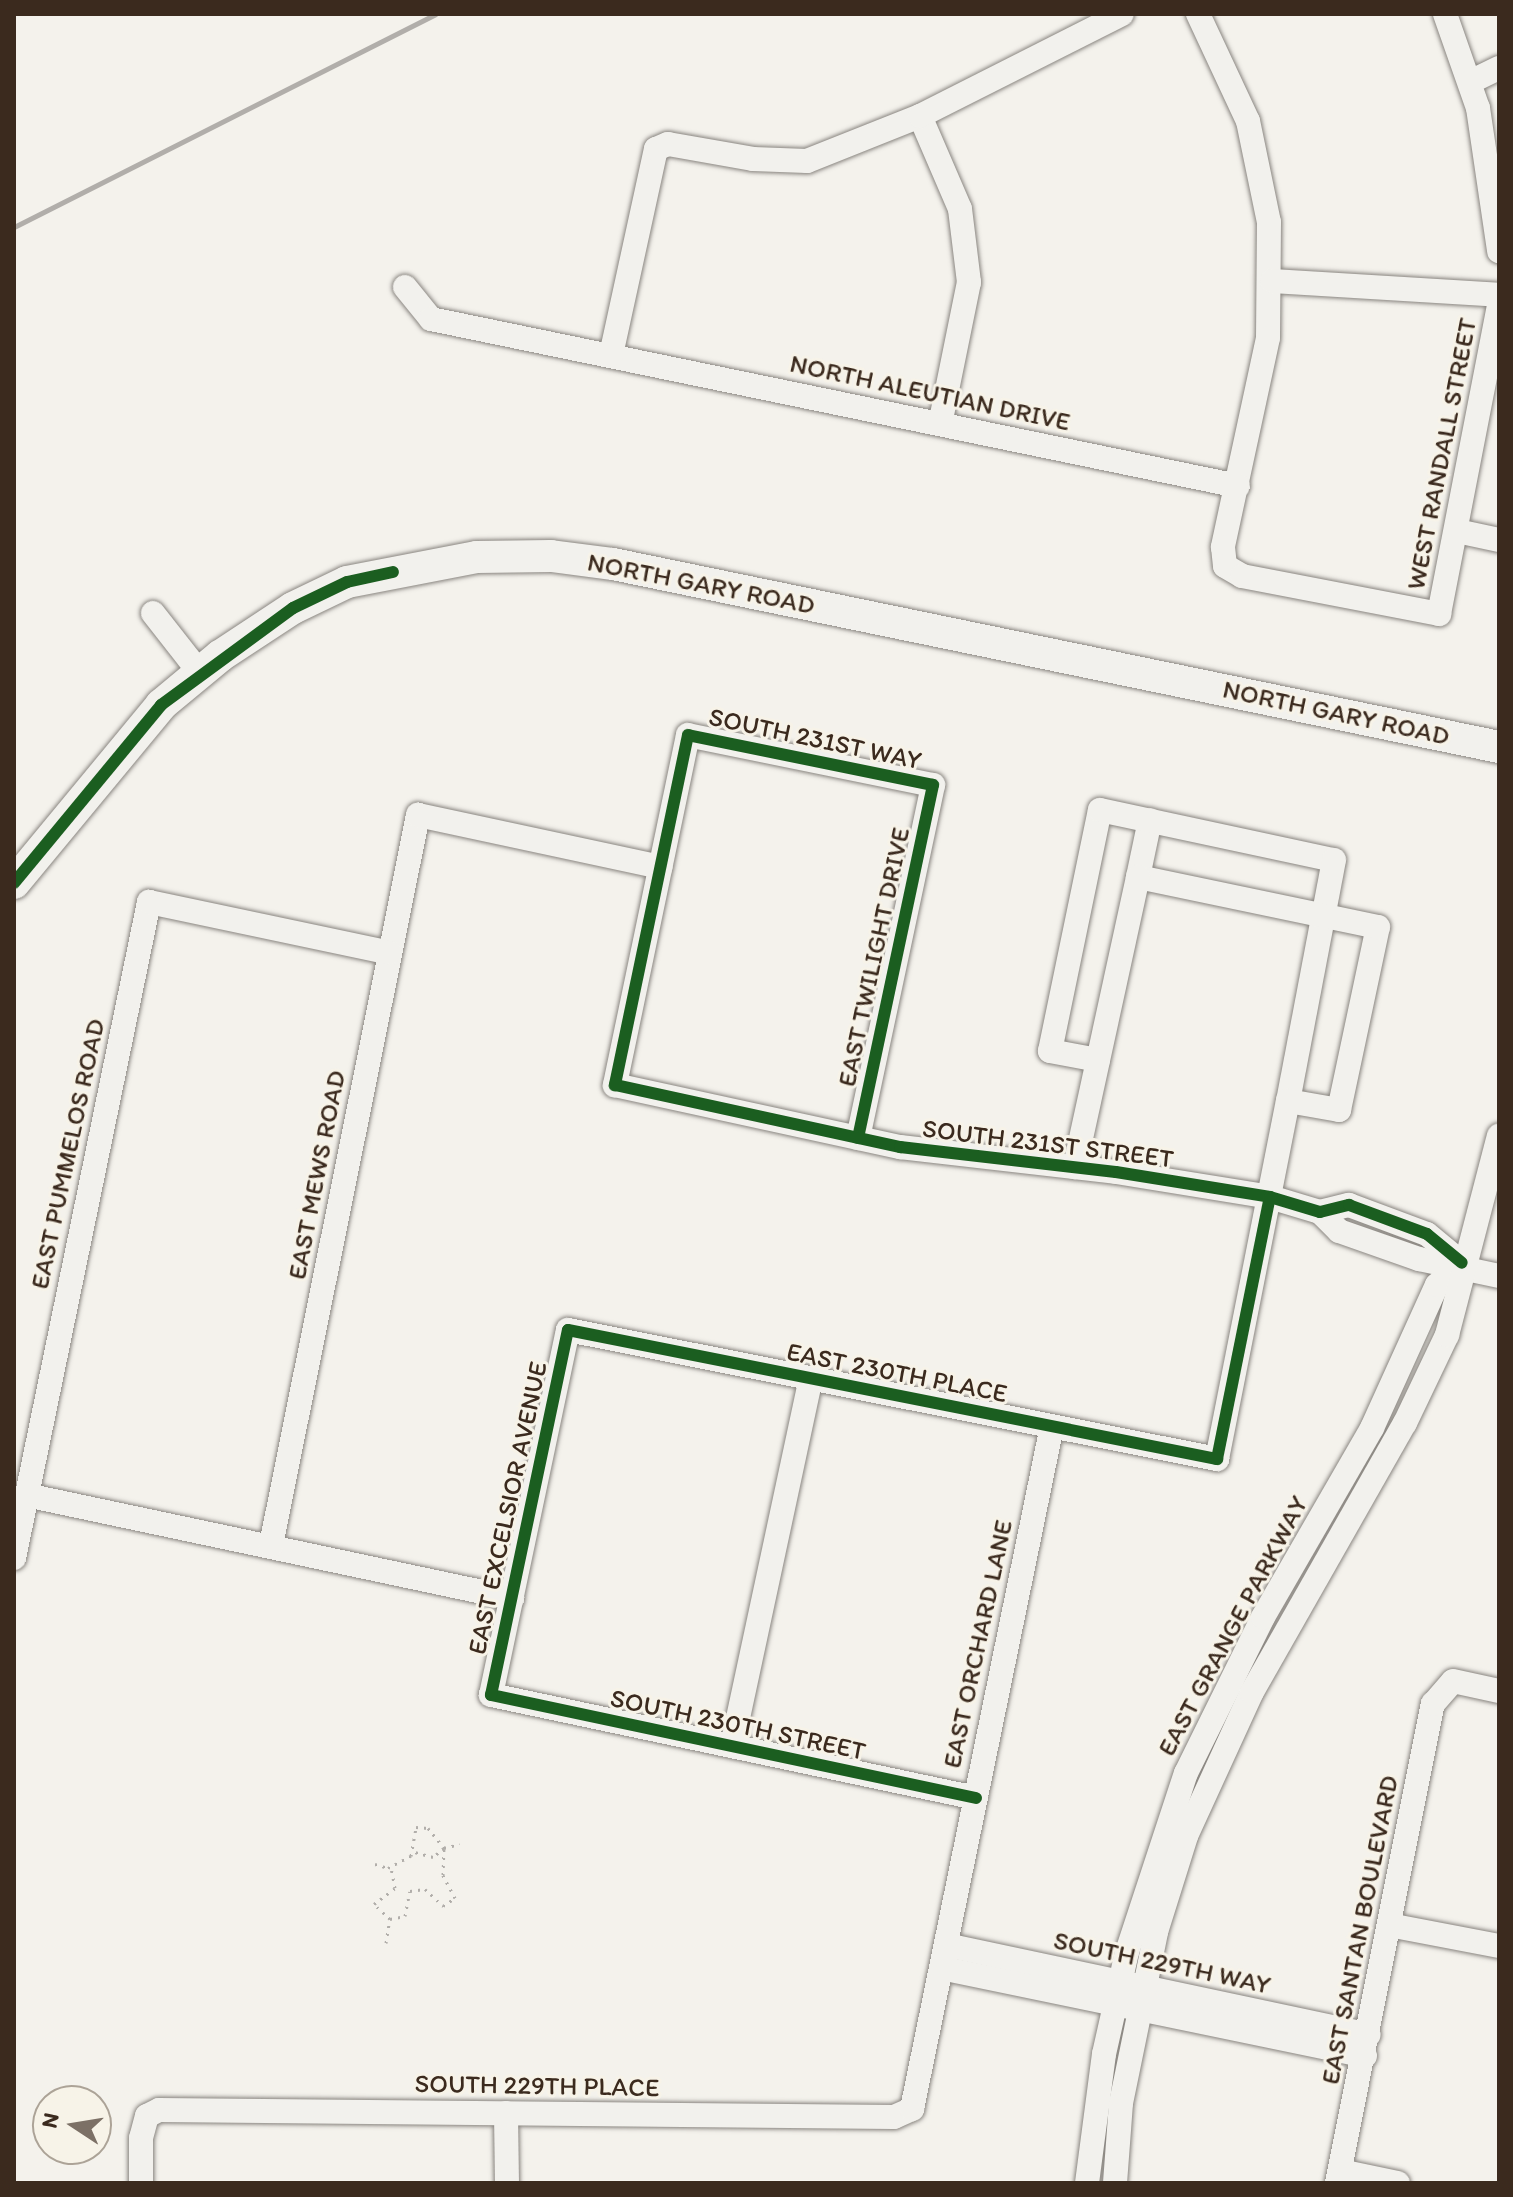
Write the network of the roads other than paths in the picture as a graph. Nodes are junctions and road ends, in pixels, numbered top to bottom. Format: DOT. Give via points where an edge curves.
graph roads {
  1 [pos="1122,14"];
  2 [pos="1198,14"];
  3 [pos="1445,14"];
  4 [pos="1499,68"];
  5 [pos="1470,82"];
  6 [pos="920,116"];
  7 [pos="1499,251"];
  8 [pos="1272,281"];
  9 [pos="405,287"];
  10 [pos="1499,295"];
  11 [pos="1499,304"];
  12 [pos="611,355"];
  13 [pos="940,424"];
  14 [pos="1238,486"];
  15 [pos="1457,531"];
  16 [pos="1499,540"];
  17 [pos="153,613"];
  18 [pos="200,673"];
  19 [pos="1499,747"];
  20 [pos="933,785"];
  21 [pos="1150,820"];
  22 [pos="660,867"];
  23 [pos="1138,877"];
  24 [pos="14,883"];
  25 [pos="1326,917"];
  26 [pos="390,953"];
  27 [pos="1098,1060"];
  28 [pos="1288,1101"];
  29 [pos="1499,1136"];
  30 [pos="858,1138"];
  31 [pos="1075,1167"];
  32 [pos="1270,1197"];
  33 [pos="1462,1263"];
  34 [pos="1499,1276"];
  35 [pos="568,1330"];
  36 [pos="811,1378"];
  37 [pos="1052,1426"];
  38 [pos="26,1495"];
  39 [pos="271,1545"];
  40 [pos="14,1558"];
  41 [pos="512,1598"];
  42 [pos="1499,1691"];
  43 [pos="491,1695"];
  44 [pos="732,1746"];
  45 [pos="976,1798"];
  46 [pos="1389,1925"];
  47 [pos="1499,1946"];
  48 [pos="943,1957"];
  49 [pos="1117,1995"];
  50 [pos="1145,2001"];
  51 [pos="1367,2045"];
  52 [pos="912,2109"];
  53 [pos="506,2113"];
  54 [pos="1338,2177"];
  55 [pos="141,2183"];
  56 [pos="507,2183"];
  57 [pos="1087,2183"];
  58 [pos="1115,2183"];
  59 [pos="1398,2183"];
  1 -- 6 [label="street"];
  2 -- 8 [label="street" via="1248,121 1262,170"];
  3 -- 5 [label="street"];
  4 -- 5 [label="street"];
  5 -- 7 [label="street"];
  6 -- 12 [label="street" via="807,161 753,159 668,144 656,149 647,169"];
  6 -- 13 [label="street" via="960,209 969,282"];
  8 -- 10 [label="street"];
  8 -- 14 [label="street" via="1268,338"];
  9 -- 12 [label="street, NORTH ALEUTIAN DRIVE" via="431,319"];
  11 -- 15 [label="street, WEST RANDALL STREET"];
  12 -- 13 [label="street, NORTH ALEUTIAN DRIVE"];
  13 -- 14 [label="street, NORTH ALEUTIAN DRIVE"];
  14 -- 15 [label="street, WEST RANDALL STREET" via="1223,547 1225,566 1242,576 1439,614"];
  15 -- 16 [label="street"];
  17 -- 18 [label="street"];
  18 -- 19 [label="main road, NORTH GARY ROAD" via="293,608 347,582 477,557 551,556"];
  18 -- 24 [label="main road, NORTH GARY ROAD" via="161,705 106,766"];
  20 -- 22 [label="street, SOUTH 231ST WAY" via="688,735"];
  20 -- 30 [label="street, EAST TWILIGHT DRIVE"];
  21 -- 23 [label="street"];
  21 -- 25 [label="street" via="1334,860"];
  21 -- 27 [label="street" via="1100,810 1050,1051"];
  22 -- 26 [label="street, EAST MEWS ROAD" via="418,815"];
  22 -- 30 [label="street, SOUTH 231ST STREET" via="615,1085"];
  23 -- 25 [label="street"];
  23 -- 27 [label="street"];
  25 -- 28 [label="street"];
  25 -- 28 [label="street" via="1378,927 1339,1110"];
  26 -- 38 [label="street, EAST PUMMELOS ROAD" via="149,902"];
  26 -- 39 [label="street, EAST MEWS ROAD"];
  27 -- 31 [label="street"];
  28 -- 32 [label="street"];
  29 -- 33 [label="street, EAST GRANGE PARKWAY"];
  30 -- 31 [label="street, SOUTH 231ST STREET"];
  31 -- 32 [label="street, SOUTH 231ST STREET"];
  32 -- 33 [label="street, SOUTH 231ST STREET" via="1320,1212 1339,1231 1419,1259"];
  32 -- 37 [label="street, EAST 230TH PLACE" via="1217,1459"];
  33 -- 34 [label="street, SOUTH 231ST STREET"];
  33 -- 49 [label="street, EAST GRANGE PARKWAY" via="1437,1285 1372,1428 1219,1702 1156,1850"];
  33 -- 50 [label="street, EAST GRANGE PARKWAY" via="1462,1288 1428,1377 1259,1680 1206,1791 1156,1932"];
  35 -- 36 [label="street, EAST 230TH PLACE"];
  35 -- 41 [label="street, EAST EXCELSIOR AVENUE"];
  36 -- 37 [label="street, EAST 230TH PLACE"];
  36 -- 44 [label="street"];
  37 -- 45 [label="street, EAST ORCHARD LANE"];
  38 -- 39 [label="street"];
  38 -- 40 [label="street, EAST PUMMELOS ROAD"];
  39 -- 41 [label="street"];
  41 -- 43 [label="street, EAST EXCELSIOR AVENUE"];
  42 -- 46 [label="street, EAST SANTAN BOULEVARD" via="1453,1681 1441,1690"];
  43 -- 44 [label="street, SOUTH 230TH STREET"];
  44 -- 45 [label="street, SOUTH 230TH STREET"];
  45 -- 48 [label="street, EAST ORCHARD LANE"];
  46 -- 47 [label="street"];
  46 -- 51 [label="street, EAST SANTAN BOULEVARD"];
  48 -- 49 [label="street, SOUTH 229TH WAY"];
  48 -- 52 [label="street, EAST ORCHARD LANE"];
  49 -- 50 [label="street, SOUTH 229TH WAY"];
  49 -- 57 [label="street, EAST GRANGE PARKWAY"];
  50 -- 51 [label="street, SOUTH 229TH WAY"];
  50 -- 58 [label="street, EAST GRANGE PARKWAY" via="1121,2103"];
  51 -- 54 [label="street, EAST SANTAN BOULEVARD"];
  52 -- 53 [label="street, SOUTH 229TH PLACE" via="894,2117"];
  53 -- 55 [label="street, SOUTH 229TH PLACE" via="159,2110 147,2116 141,2138"];
  53 -- 56 [label="street"];
  54 -- 59 [label="street"];
}
